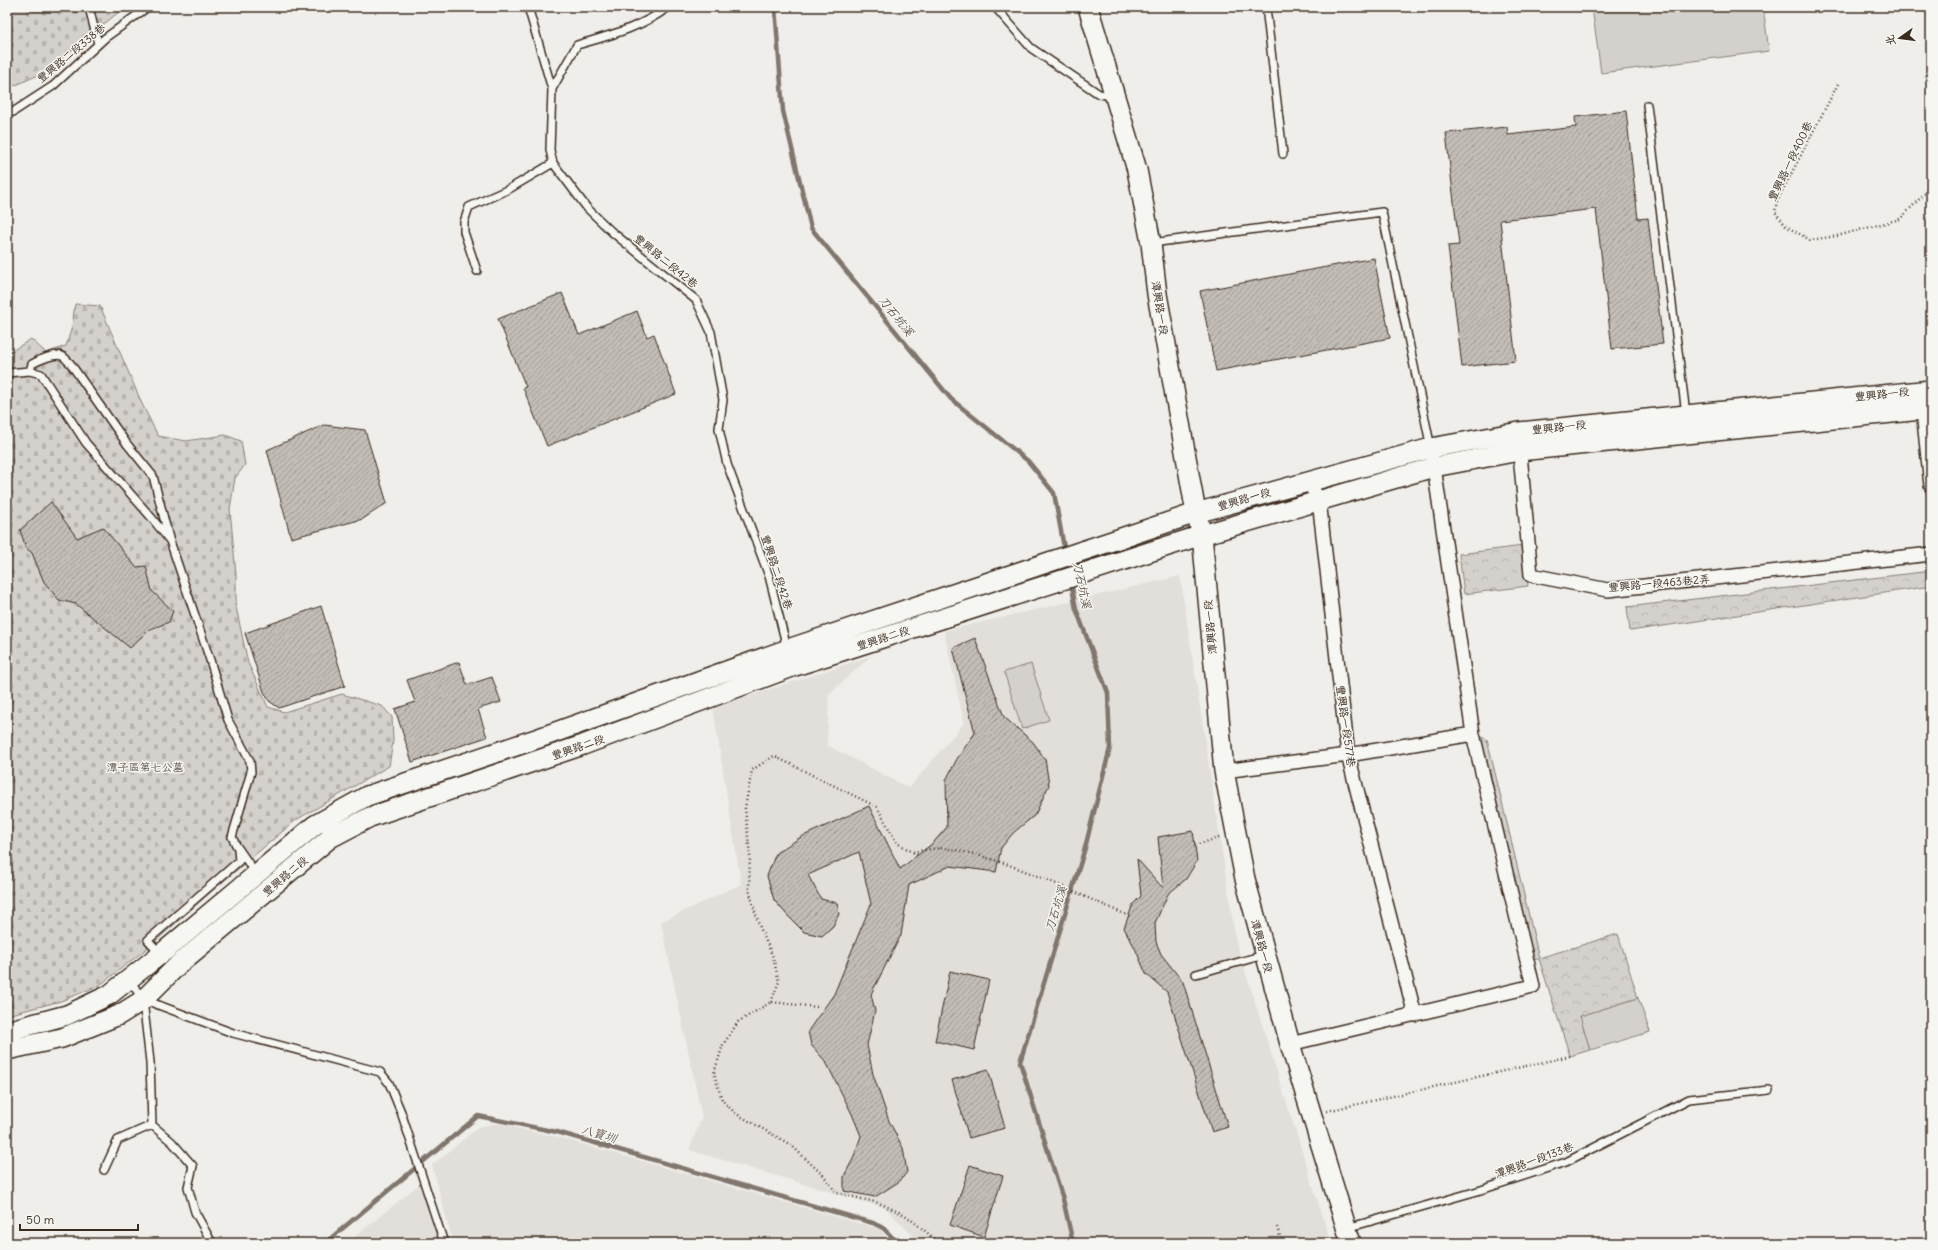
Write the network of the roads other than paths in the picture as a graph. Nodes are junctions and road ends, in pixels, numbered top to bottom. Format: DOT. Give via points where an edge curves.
graph roads {
  1 [pos="89,7"];
  2 [pos="148,7"];
  3 [pos="528,7"];
  4 [pos="668,7"];
  5 [pos="995,7"];
  6 [pos="1088,7"];
  7 [pos="1266,7"];
  8 [pos="98,44"];
  9 [pos="552,89"];
  10 [pos="1115,96"];
  11 [pos="1647,105"];
  12 [pos="7,113"];
  13 [pos="1283,154"];
  14 [pos="553,163"];
  15 [pos="1152,243"];
  16 [pos="477,271"];
  17 [pos="30,371"];
  18 [pos="7,373"];
  19 [pos="1926,390"];
  20 [pos="1926,409"];
  21 [pos="1687,423"];
  22 [pos="1520,432"];
  23 [pos="1431,448"];
  24 [pos="1518,450"];
  25 [pos="1434,467"];
  26 [pos="1308,480"];
  27 [pos="1931,486"];
  28 [pos="1319,500"];
  29 [pos="1196,513"];
  30 [pos="1202,535"];
  31 [pos="170,541"];
  32 [pos="1931,554"];
  33 [pos="790,658"];
  34 [pos="1473,734"];
  35 [pos="1348,755"];
  36 [pos="1224,771"];
  37 [pos="238,849"];
  38 [pos="256,874"];
  39 [pos="161,954"];
  40 [pos="1264,955"];
  41 [pos="1196,974"];
  42 [pos="130,980"];
  43 [pos="143,1000"];
  44 [pos="1415,1015"];
  45 [pos="7,1032"];
  46 [pos="1290,1044"];
  47 [pos="7,1050"];
  48 [pos="1769,1090"];
  49 [pos="152,1125"];
  50 [pos="104,1170"];
  51 [pos="1349,1236"];
  52 [pos="212,1243"];
  53 [pos="444,1243"];
  1 -- 8 [label="lane"];
  2 -- 8 [label="lane, 豐興路二段338巷"];
  3 -- 9 [label="lane, 豐興路二段42巷"];
  4 -- 9 [label="lane" via="656,17 606,37 577,45"];
  5 -- 10 [label="lane" via="1031,48 1099,94"];
  6 -- 10 [label="street, 潭興路一段"];
  7 -- 13 [label="lane"];
  8 -- 12 [label="lane, 豐興路二段338巷" via="52,86 13,112"];
  9 -- 14 [label="lane, 豐興路二段42巷" via="550,150"];
  10 -- 15 [label="street, 潭興路一段" via="1137,170"];
  11 -- 21 [label="lane"];
  14 -- 16 [label="lane" via="509,189 469,207 464,232"];
  14 -- 33 [label="lane, 豐興路二段42巷" via="587,208 612,232 696,300 711,332 723,400 719,429 727,464 769,576"];
  15 -- 23 [label="lane" via="1382,212"];
  15 -- 29 [label="street, 潭興路一段" via="1157,294"];
  17 -- 18 [label="lane"];
  17 -- 31 [label="lane" via="40,374 86,443"];
  17 -- 31 [label="lane" via="32,364 38,360 58,355 70,363 127,444 153,476"];
  19 -- 20 [label="street"];
  19 -- 21 [label="street, 豐興路一段"];
  20 -- 21 [label="street, 豐興路一段"];
  20 -- 27 [label="street"];
  21 -- 22 [label="street, 豐興路一段"];
  21 -- 24 [label="street, 豐興路一段"];
  22 -- 23 [label="street, 豐興路一段"];
  22 -- 24 [label="street, 豐興路一段463巷2弄"];
  23 -- 25 [label="street"];
  23 -- 26 [label="street, 豐興路一段"];
  24 -- 25 [label="street, 豐興路一段"];
  24 -- 32 [label="street, 豐興路一段463巷2弄" via="1531,575 1608,590"];
  25 -- 28 [label="street, 豐興路一段"];
  25 -- 34 [label="street"];
  26 -- 28 [label="street, 豐興路一段577巷"];
  26 -- 29 [label="street, 豐興路一段"];
  28 -- 30 [label="street, 豐興路一段"];
  28 -- 35 [label="street, 豐興路一段577巷"];
  29 -- 30 [label="street, 潭興路一段"];
  29 -- 33 [label="street, 豐興路二段" via="1056,560"];
  30 -- 33 [label="street, 豐興路二段" via="1061,581"];
  30 -- 36 [label="street, 潭興路一段"];
  31 -- 37 [label="lane" via="228,720 250,761 251,772 232,837"];
  33 -- 38 [label="street, 豐興路二段" via="367,796 314,825"];
  33 -- 43 [label="street, 豐興路二段" via="583,745 370,817 350,827 330,838 180,964"];
  34 -- 35 [label="street"];
  34 -- 44 [label="street" via="1533,986"];
  35 -- 36 [label="street"];
  35 -- 44 [label="street, 豐興路一段577巷"];
  36 -- 40 [label="street, 潭興路一段" via="1245,879"];
  37 -- 38 [label="lane"];
  37 -- 39 [label="lane" via="239,861 148,940"];
  38 -- 39 [label="street, 豐興路二段"];
  39 -- 42 [label="street, 豐興路二段"];
  40 -- 41 [label="lane"];
  40 -- 46 [label="street, 潭興路一段"];
  42 -- 43 [label="lane"];
  42 -- 45 [label="street, 豐興路二段" via="110,995 67,1015"];
  43 -- 47 [label="street, 豐興路二段" via="119,1015 62,1038"];
  43 -- 49 [label="lane" via="150,1062"];
  43 -- 53 [label="lane" via="233,1033 380,1072 394,1095"];
  44 -- 46 [label="street"];
  46 -- 51 [label="street, 潭興路一段"];
  48 -- 51 [label="lane, 潭興路一段133巷" via="1690,1100 1566,1162"];
  49 -- 50 [label="lane" via="118,1140"];
  49 -- 52 [label="lane" via="172,1142 193,1166 188,1187 195,1212"];
}
